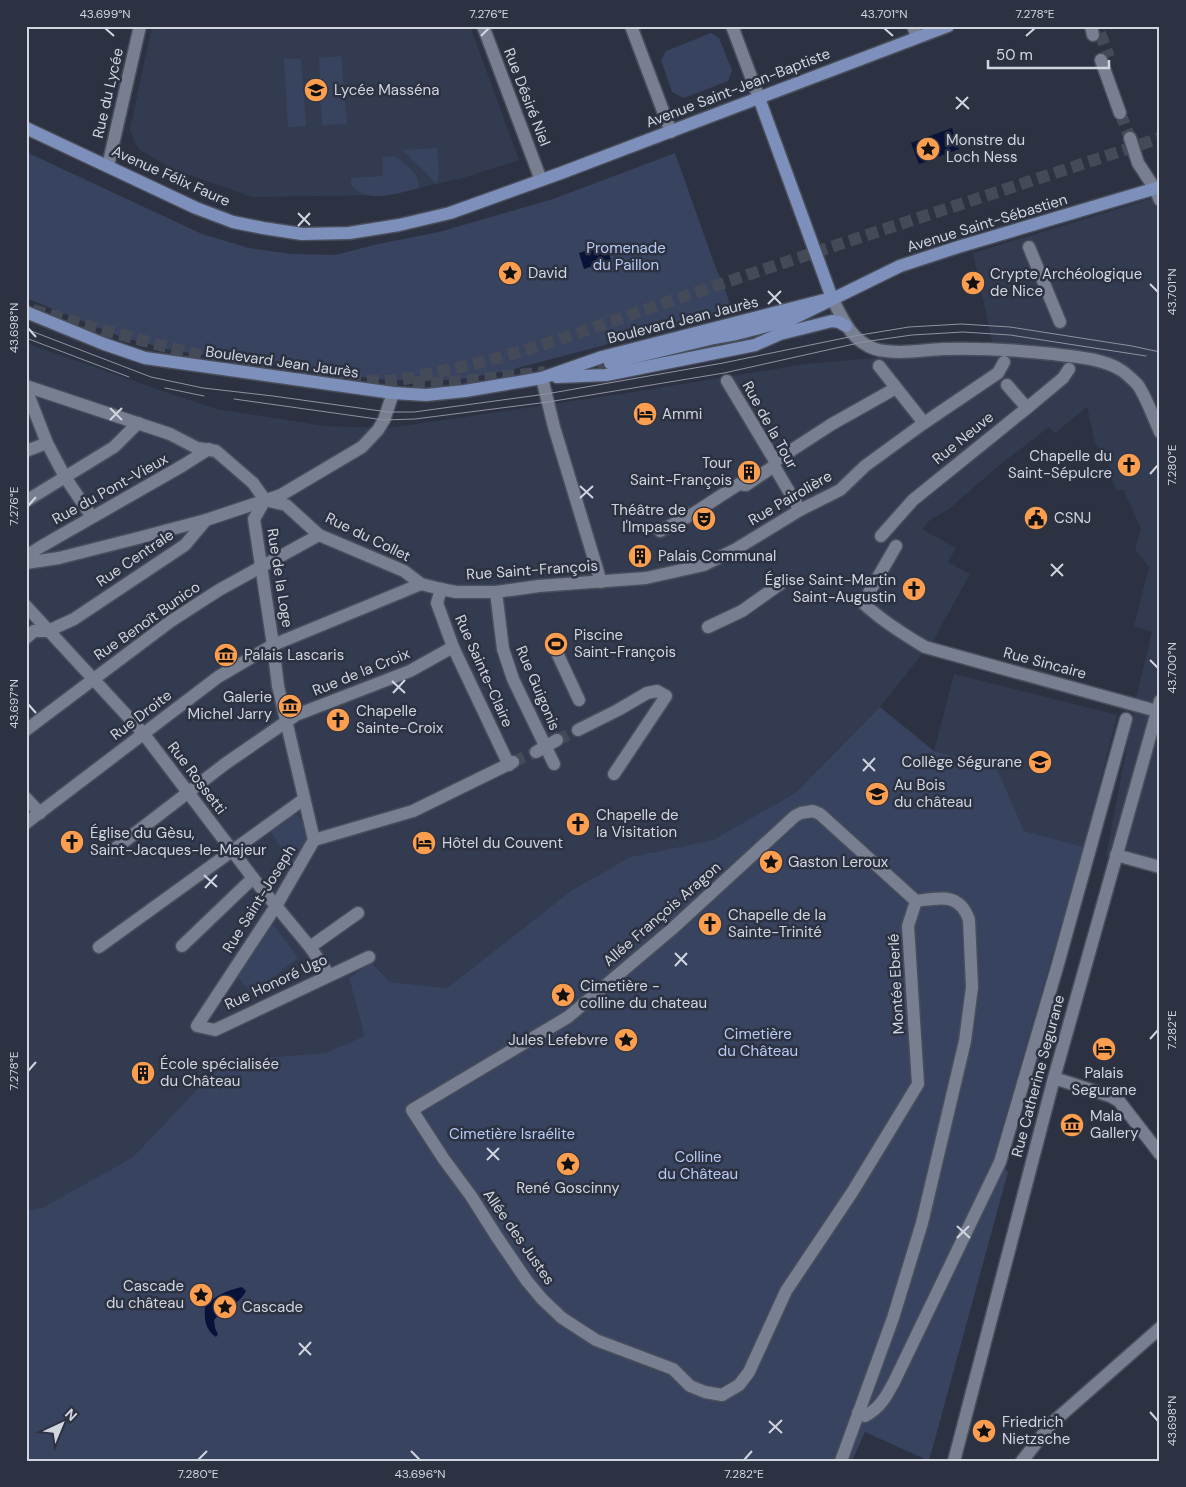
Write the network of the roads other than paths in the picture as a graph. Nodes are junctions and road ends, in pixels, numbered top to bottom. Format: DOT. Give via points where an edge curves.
graph roads {
  1 [pos="140,26"];
  2 [pos="483,26"];
  3 [pos="631,26"];
  4 [pos="732,26"];
  5 [pos="948,26"];
  6 [pos="915,32"];
  7 [pos="1105,59"];
  8 [pos="759,98"];
  9 [pos="1123,112"];
  10 [pos="26,128"];
  11 [pos="671,132"];
  12 [pos="1133,137"];
  13 [pos="108,166"];
  14 [pos="540,180"];
  15 [pos="1158,192"];
  16 [pos="1030,247"];
  17 [pos="832,298"];
  18 [pos="26,312"];
  19 [pos="1060,322"];
  20 [pos="846,326"];
  21 [pos="736,334"];
  22 [pos="780,334"];
  23 [pos="1004,362"];
  24 [pos="610,364"];
  25 [pos="879,366"];
  26 [pos="1068,368"];
  27 [pos="542,378"];
  28 [pos="727,381"];
  29 [pos="1007,384"];
  30 [pos="26,388"];
  31 [pos="896,388"];
  32 [pos="393,394"];
  33 [pos="1027,408"];
  34 [pos="138,423"];
  35 [pos="924,423"];
  36 [pos="1160,432"];
  37 [pos="47,443"];
  38 [pos="209,449"];
  39 [pos="26,451"];
  40 [pos="774,464"];
  41 [pos="65,477"];
  42 [pos="265,500"];
  43 [pos="26,501"];
  44 [pos="800,510"];
  45 [pos="92,517"];
  46 [pos="206,520"];
  47 [pos="660,531"];
  48 [pos="319,535"];
  49 [pos="881,536"];
  50 [pos="896,546"];
  51 [pos="26,556"];
  52 [pos="26,563"];
  53 [pos="261,567"];
  54 [pos="617,581"];
  55 [pos="602,582"];
  56 [pos="421,584"];
  57 [pos="780,584"];
  58 [pos="441,589"];
  59 [pos="496,592"];
  60 [pos="26,606"];
  61 [pos="708,627"];
  62 [pos="48,631"];
  63 [pos="26,638"];
  64 [pos="273,645"];
  65 [pos="453,647"];
  66 [pos="558,655"];
  67 [pos="93,679"];
  68 [pos="579,700"];
  69 [pos="1158,706"];
  70 [pos="1126,719"];
  71 [pos="285,722"];
  72 [pos="26,730"];
  73 [pos="578,730"];
  74 [pos="143,734"];
  75 [pos="554,764"];
  76 [pos="614,774"];
  77 [pos="188,793"];
  78 [pos="26,798"];
  79 [pos="304,799"];
  80 [pos="40,813"];
  81 [pos="26,823"];
  82 [pos="314,840"];
  83 [pos="232,850"];
  84 [pos="112,851"];
  85 [pos="1116,855"];
  86 [pos="1160,867"];
  87 [pos="253,878"];
  88 [pos="916,901"];
  89 [pos="276,906"];
  90 [pos="358,913"];
  91 [pos="182,946"];
  92 [pos="99,947"];
  93 [pos="310,947"];
  94 [pos="369,957"];
  95 [pos="329,975"];
  96 [pos="197,1026"];
  97 [pos="1054,1078"];
  98 [pos="412,1110"];
  99 [pos="1160,1154"];
  100 [pos="1160,1328"];
  101 [pos="706,1392"];
  102 [pos="858,1413"];
  103 [pos="841,1461"];
  104 [pos="954,1461"];
  105 [pos="1022,1461"];
  1 -- 13 [label="street, Rue du Lycée"];
  2 -- 14 [label="street, Rue Désiré Niel"];
  3 -- 11 [label="street"];
  4 -- 8 [label="street"];
  5 -- 6 [label="main road, Avenue Saint-Jean-Baptiste"];
  6 -- 8 [label="main road, Avenue Saint-Jean-Baptiste"];
  7 -- 9 [label="street"];
  8 -- 11 [label="main road, Avenue Saint-Jean-Baptiste"];
  8 -- 17 [label="main road"];
  10 -- 13 [label="main road, Avenue Félix Faure"];
  11 -- 14 [label="main road, Avenue Saint-Jean-Baptiste"];
  12 -- 15 [label="street"];
  13 -- 14 [label="main road, Avenue Félix Faure" via="233,222 302,234 399,225 450,213"];
  15 -- 17 [label="main road, Avenue Saint-Sébastien" via="958,247 900,266"];
  16 -- 19 [label="street"];
  17 -- 20 [label="street"];
  17 -- 21 [label="main road" via="790,320"];
  17 -- 27 [label="main road, Boulevard Jean Jaurès" via="602,356"];
  18 -- 32 [label="main road, Boulevard Jean Jaurès" via="145,358"];
  20 -- 22 [label="main road, Boulevard Jean Jaurès" via="832,321"];
  20 -- 36 [label="street" via="854,336 874,349 1014,350 1096,360 1121,370 1138,385"];
  21 -- 22 [label="main road"];
  21 -- 24 [label="main road"];
  22 -- 27 [label="main road, Boulevard Jean Jaurès" via="755,345 606,374"];
  23 -- 35 [label="street, Rue Pairolière" via="998,374"];
  25 -- 31 [label="street"];
  26 -- 33 [label="street, Rue Neuve" via="1063,378"];
  27 -- 32 [label="main road, Boulevard Jean Jaurès" via="465,391"];
  27 -- 55 [label="street"];
  28 -- 40 [label="street, Rue de la Tour"];
  29 -- 33 [label="street"];
  30 -- 34 [label="street"];
  30 -- 37 [label="street"];
  31 -- 35 [label="street"];
  31 -- 40 [label="street" via="832,424"];
  32 -- 42 [label="street" via="384,420 362,448 281,495"];
  33 -- 49 [label="street, Rue Neuve" via="913,500"];
  34 -- 38 [label="street" via="197,448"];
  34 -- 41 [label="street" via="114,447"];
  35 -- 44 [label="street, Rue Pairolière" via="865,466 840,490"];
  37 -- 39 [label="street"];
  37 -- 41 [label="street"];
  38 -- 42 [label="street" via="216,451 253,484"];
  38 -- 45 [label="street, Rue du Pont-Vieux"];
  40 -- 44 [label="street, Rue de la Tour"];
  40 -- 47 [label="street" via="746,485 739,484 692,515"];
  41 -- 43 [label="street"];
  41 -- 45 [label="street"];
  42 -- 46 [label="street"];
  42 -- 48 [label="street, Rue du Collet" via="286,505"];
  42 -- 53 [label="street, Rue de la Loge" via="254,519"];
  44 -- 54 [label="street, Rue Pairolière" via="704,565"];
  45 -- 51 [label="street, Rue du Pont-Vieux"];
  46 -- 52 [label="street" via="59,558"];
  46 -- 62 [label="street, Rue Centrale" via="185,545 74,619"];
  48 -- 53 [label="street, Rue Benoît Bunico"];
  48 -- 56 [label="street, Rue du Collet" via="404,571"];
  50 -- 69 [label="street, Rue Sincaire" via="863,603 879,618 924,647"];
  53 -- 64 [label="street, Rue de la Loge"];
  53 -- 67 [label="street, Rue Benoît Bunico" via="171,621"];
  54 -- 55 [label="street, Rue Saint-François"];
  55 -- 59 [label="street, Rue Saint-François"];
  56 -- 58 [label="street, Rue Saint-François"];
  56 -- 64 [label="street, Rue Droite"];
  57 -- 61 [label="street" via="742,611"];
  58 -- 59 [label="street, Rue Saint-François"];
  58 -- 65 [label="street, Rue Sainte-Claire" via="437,603"];
  59 -- 75 [label="street, Rue Guigonis" via="503,649 513,679"];
  60 -- 62 [label="street, Rue Rossetti"];
  62 -- 63 [label="street, Rue Centrale" via="34,631"];
  62 -- 67 [label="street, Rue Rossetti"];
  64 -- 71 [label="street, Rue de la Loge"];
  64 -- 74 [label="street, Rue Droite" via="218,676"];
  65 -- 71 [label="street, Rue de la Croix" via="410,671"];
  65 -- 82 [label="street, Rue Sainte-Claire" via="511,763 413,811"];
  66 -- 68 [label="street"];
  67 -- 72 [label="street, Rue Benoît Bunico"];
  67 -- 74 [label="street, Rue Rossetti"];
  69 -- 85 [label="street, Rue Catherine Segurane"];
  70 -- 102 [label="street" via="1000,1162 883,1403 865,1416"];
  71 -- 77 [label="street, Rue de la Croix"];
  71 -- 79 [label="street, Rue Saint-Joseph"];
  73 -- 76 [label="street" via="647,693 656,691 666,696"];
  74 -- 77 [label="street, Rue Rossetti"];
  74 -- 80 [label="street, Rue Droite"];
  77 -- 83 [label="street, Rue Rossetti"];
  77 -- 84 [label="street, Rue de la Croix"];
  78 -- 80 [label="street"];
  79 -- 82 [label="street, Rue Saint-Joseph"];
  79 -- 83 [label="street"];
  80 -- 81 [label="street, Rue Droite"];
  82 -- 89 [label="street, Rue Saint-Joseph"];
  83 -- 87 [label="street, Rue Rossetti"];
  83 -- 92 [label="street"];
  85 -- 86 [label="street"];
  85 -- 97 [label="street, Rue Catherine Segurane"];
  87 -- 89 [label="street, Rue Rossetti"];
  87 -- 91 [label="street"];
  88 -- 98 [label="street, Allée François Aragon" via="820,814 813,811 802,813 568,1017"];
  88 -- 101 [label="street, Montée Eberlé" via="908,926 918,1084 853,1191 786,1291 749,1372 740,1385 722,1395"];
  88 -- 102 [label="street" via="942,897 954,900 966,911 972,987 965,1041 922,1223 894,1318"];
  89 -- 93 [label="street, Rue Rossetti"];
  89 -- 96 [label="street, Rue Saint-Joseph"];
  90 -- 93 [label="street"];
  93 -- 95 [label="street, Rue Rossetti"];
  94 -- 95 [label="street, Rue Honoré Ugo"];
  95 -- 96 [label="street, Rue Honoré Ugo" via="215,1030"];
  97 -- 99 [label="street" via="1119,1101"];
  97 -- 104 [label="street, Rue Catherine Segurane"];
  98 -- 101 [label="street, Allée des Justes" via="527,1281 562,1318 596,1340 673,1369 690,1386"];
  100 -- 105 [label="street" via="1052,1423"];
  102 -- 103 [label="street"];
}
